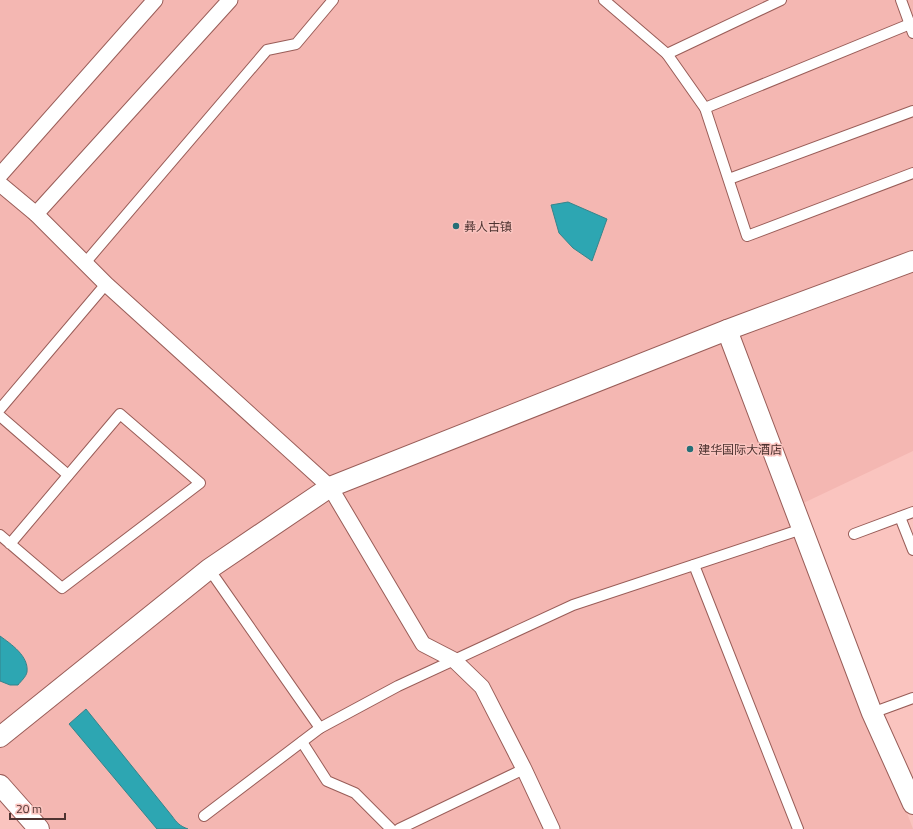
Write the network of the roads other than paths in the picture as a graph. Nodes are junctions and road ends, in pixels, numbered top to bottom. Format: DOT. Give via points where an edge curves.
graph roads {
  1 [pos="155,0"];
  2 [pos="230,0"];
  3 [pos="333,0"];
  4 [pos="604,0"];
  5 [pos="781,0"];
  6 [pos="901,0"];
  7 [pos="911,29"];
  8 [pos="667,54"];
  9 [pos="706,108"];
  10 [pos="913,111"];
  11 [pos="913,173"];
  12 [pos="0,175"];
  13 [pos="729,179"];
  14 [pos="0,184"];
  15 [pos="36,214"];
  16 [pos="913,261"];
  17 [pos="85,263"];
  18 [pos="106,284"];
  19 [pos="727,330"];
  20 [pos="0,409"];
  21 [pos="0,416"];
  22 [pos="68,475"];
  23 [pos="330,487"];
  24 [pos="913,512"];
  25 [pos="900,517"];
  26 [pos="802,529"];
  27 [pos="854,534"];
  28 [pos="0,535"];
  29 [pos="10,544"];
  30 [pos="913,550"];
  31 [pos="694,565"];
  32 [pos="209,569"];
  33 [pos="454,660"];
  34 [pos="913,698"];
  35 [pos="872,714"];
  36 [pos="320,728"];
  37 [pos="0,737"];
  38 [pos="302,742"];
  39 [pos="524,769"];
  40 [pos="0,785"];
  41 [pos="913,804"];
  42 [pos="204,816"];
  43 [pos="39,829"];
  44 [pos="391,829"];
  45 [pos="399,829"];
  46 [pos="552,829"];
  47 [pos="798,829"];
  1 -- 12 [label="street"];
  2 -- 15 [label="street"];
  3 -- 17 [label="lane" via="296,44 267,50"];
  4 -- 8 [label="lane"];
  5 -- 8 [label="lane"];
  6 -- 7 [label="lane"];
  7 -- 9 [label="lane"];
  8 -- 9 [label="lane"];
  9 -- 13 [label="lane"];
  10 -- 13 [label="lane"];
  11 -- 13 [label="lane" via="747,236"];
  14 -- 15 [label="street"];
  15 -- 17 [label="street"];
  16 -- 19 [label="street"];
  17 -- 18 [label="street"];
  18 -- 20 [label="lane"];
  18 -- 23 [label="street"];
  19 -- 23 [label="street"];
  19 -- 26 [label="street"];
  21 -- 22 [label="lane"];
  22 -- 29 [label="lane"];
  22 -- 29 [label="lane" via="120,414 200,483 62,588"];
  23 -- 32 [label="street"];
  23 -- 33 [label="street" via="423,644"];
  24 -- 25 [label="lane"];
  25 -- 27 [label="lane"];
  25 -- 30 [label="lane"];
  26 -- 31 [label="lane"];
  26 -- 35 [label="street"];
  28 -- 29 [label="lane"];
  31 -- 33 [label="lane" via="573,604"];
  31 -- 47 [label="lane"];
  32 -- 36 [label="lane"];
  32 -- 37 [label="street"];
  33 -- 36 [label="lane" via="398,686"];
  33 -- 39 [label="street" via="482,687"];
  34 -- 35 [label="lane"];
  35 -- 41 [label="street"];
  36 -- 38 [label="lane"];
  38 -- 42 [label="lane"];
  38 -- 44 [label="lane" via="327,781 355,793"];
  39 -- 45 [label="lane"];
  39 -- 46 [label="street"];
  40 -- 43 [label="street"];
}
